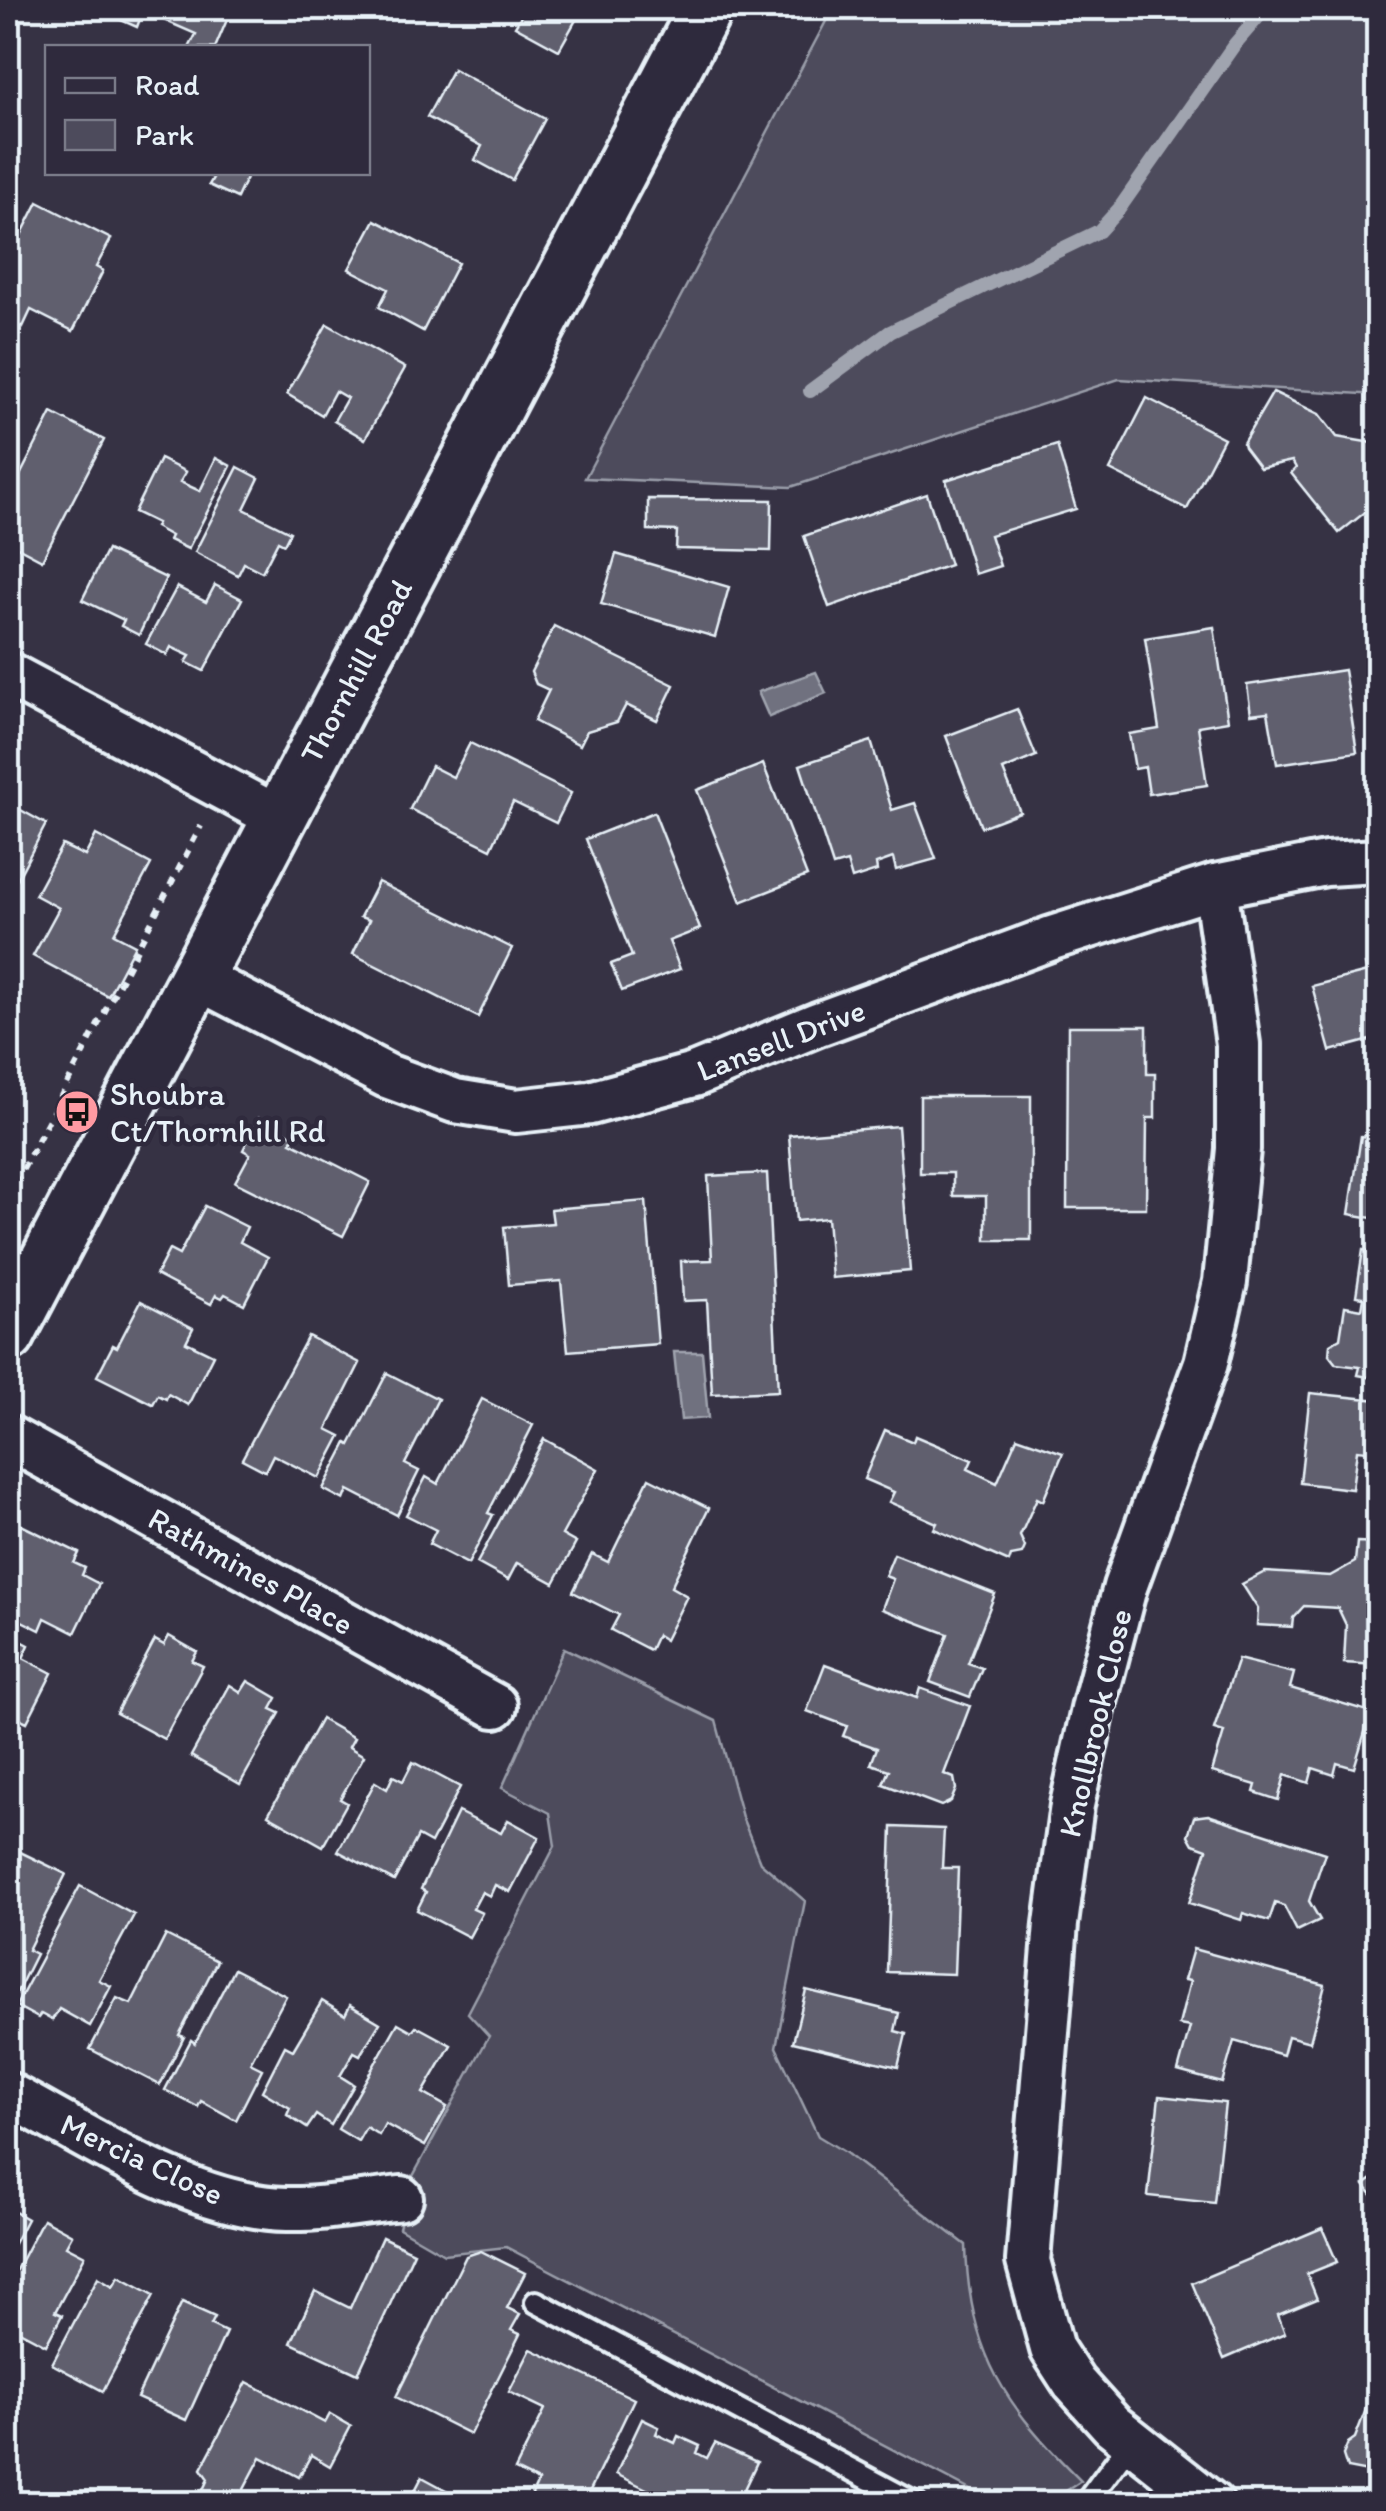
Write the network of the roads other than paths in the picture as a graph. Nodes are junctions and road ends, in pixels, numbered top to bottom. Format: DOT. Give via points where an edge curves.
graph roads {
  1 [pos="706,8"];
  2 [pos="8,674"];
  3 [pos="279,818"];
  4 [pos="1378,861"];
  5 [pos="1215,886"];
  6 [pos="196,977"];
  7 [pos="8,1335"];
  8 [pos="8,1437"];
  9 [pos="495,1706"];
  10 [pos="8,2094"];
  11 [pos="401,2198"];
  12 [pos="536,2302"];
  13 [pos="1132,2440"];
  14 [pos="916,2504"];
  15 [pos="1085,2504"];
  16 [pos="1212,2504"];
  1 -- 3 [label="street, Thornhill Road"];
  2 -- 3 [label="street"];
  3 -- 6 [label="street, Thornhill Road"];
  4 -- 5 [label="street, Lansell Drive"];
  5 -- 6 [label="street, Lansell Drive" via="1052,938 694,1075 590,1103 516,1112 454,1101 387,1076"];
  5 -- 13 [label="street, Knollbrook Close" via="1238,1044 1238,1149 1225,1282 1206,1363 1126,1587 1072,1805 1028,2261 1052,2349 1074,2383"];
  6 -- 7 [label="street, Thornhill Road"];
  8 -- 9 [label="street, Rathmines Place"];
  10 -- 11 [label="street, Mercia Close" via="174,2182 244,2205 288,2209"];
  12 -- 14 [label="lane"];
  13 -- 15 [label="lane"];
  13 -- 16 [label="street, Knollbrook Close"];
}
